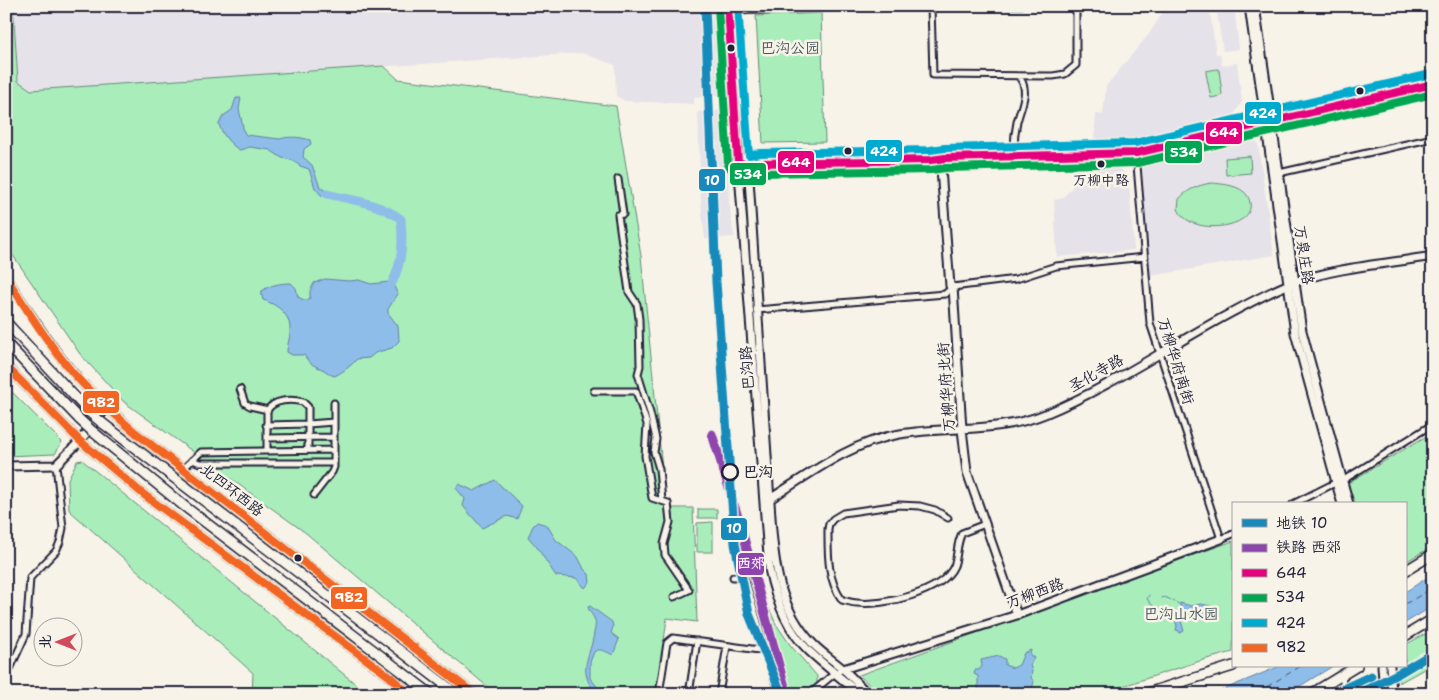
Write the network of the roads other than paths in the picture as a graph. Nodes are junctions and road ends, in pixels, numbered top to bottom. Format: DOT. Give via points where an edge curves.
graph roads {
  1 [pos="728,6"];
  2 [pos="825,6"];
  3 [pos="931,6"];
  4 [pos="1076,6"];
  5 [pos="1249,6"];
  6 [pos="1255,6"];
  7 [pos="736,8"];
  8 [pos="1018,76"];
  9 [pos="1433,78"];
  10 [pos="1433,84"];
  11 [pos="1268,119"];
  12 [pos="1433,138"];
  13 [pos="1014,150"];
  14 [pos="1136,153"];
  15 [pos="945,155"];
  16 [pos="748,156"];
  17 [pos="738,162"];
  18 [pos="748,165"];
  19 [pos="1279,173"];
  20 [pos="618,179"];
  21 [pos="1433,256"];
  22 [pos="1145,257"];
  23 [pos="6,276"];
  24 [pos="1291,284"];
  25 [pos="953,287"];
  26 [pos="756,310"];
  27 [pos="6,322"];
  28 [pos="6,343"];
  29 [pos="1159,353"];
  30 [pos="6,366"];
  31 [pos="240,389"];
  32 [pos="594,391"];
  33 [pos="334,403"];
  34 [pos="107,407"];
  35 [pos="268,410"];
  36 [pos="334,422"];
  37 [pos="308,424"];
  38 [pos="1433,424"];
  39 [pos="266,425"];
  40 [pos="962,429"];
  41 [pos="334,436"];
  42 [pos="309,437"];
  43 [pos="267,438"];
  44 [pos="80,441"];
  45 [pos="267,450"];
  46 [pos="308,450"];
  47 [pos="334,450"];
  48 [pos="192,460"];
  49 [pos="334,463"];
  50 [pos="56,465"];
  51 [pos="6,466"];
  52 [pos="183,469"];
  53 [pos="1338,482"];
  54 [pos="314,494"];
  55 [pos="770,499"];
  56 [pos="662,500"];
  57 [pos="1297,502"];
  58 [pos="1342,502"];
  59 [pos="1348,502"];
  60 [pos="948,518"];
  61 [pos="985,524"];
  62 [pos="1232,534"];
  63 [pos="1221,539"];
  64 [pos="1433,554"];
  65 [pos="1406,570"];
  66 [pos="733,577"];
  67 [pos="674,597"];
  68 [pos="1017,615"];
  69 [pos="1433,618"];
  70 [pos="1406,635"];
  71 [pos="696,641"];
  72 [pos="727,646"];
  73 [pos="766,651"];
  74 [pos="1232,666"];
  75 [pos="1354,668"];
  76 [pos="1382,668"];
  77 [pos="1390,668"];
  78 [pos="843,669"];
  79 [pos="835,673"];
  80 [pos="389,676"];
  81 [pos="1342,676"];
  82 [pos="6,678"];
  83 [pos="1325,686"];
  84 [pos="405,694"];
  85 [pos="409,694"];
  86 [pos="431,694"];
  87 [pos="457,694"];
  88 [pos="474,694"];
  89 [pos="659,694"];
  90 [pos="689,694"];
  91 [pos="719,694"];
  92 [pos="775,694"];
  93 [pos="810,694"];
  94 [pos="859,694"];
  95 [pos="868,694"];
  96 [pos="1144,694"];
  97 [pos="1311,694"];
  98 [pos="1317,694"];
  99 [pos="1345,694"];
  100 [pos="1384,694"];
  101 [pos="1392,694"];
  1 -- 17 [label="street, 巴沟路"];
  2 -- 7 [label="street"];
  3 -- 8 [label="street" via="933,75"];
  4 -- 8 [label="street" via="1076,65 1065,74"];
  5 -- 11 [label="street, 万泉庄路"];
  6 -- 11 [label="street, 万泉庄路"];
  7 -- 16 [label="street, 巴沟路"];
  8 -- 13 [label="street" via="1025,89"];
  9 -- 11 [label="street"];
  10 -- 11 [label="street"];
  11 -- 13 [label="street" via="1141,147"];
  11 -- 14 [label="street"];
  11 -- 19 [label="street, 万泉庄路"];
  11 -- 24 [label="street, 万泉庄路"];
  12 -- 19 [label="street"];
  13 -- 15 [label="street"];
  14 -- 15 [label="street"];
  14 -- 22 [label="street, 万柳华府南街"];
  15 -- 16 [label="street"];
  15 -- 18 [label="street" via="930,160"];
  15 -- 25 [label="street, 万柳华府北街" via="941,169 950,286"];
  16 -- 17 [label="street"];
  16 -- 18 [label="street, 巴沟路"];
  17 -- 18 [label="street"];
  17 -- 79 [label="street, 巴沟路" via="768,569 778,604 794,632 807,650"];
  18 -- 26 [label="street, 巴沟路"];
  19 -- 24 [label="street, 万泉庄路"];
  20 -- 56 [label="street" via="623,214 618,215 629,292 637,304 639,319 638,374 656,439 654,452"];
  21 -- 24 [label="street, 圣化寺路" via="1344,270"];
  22 -- 25 [label="street" via="1056,266 1016,279"];
  22 -- 29 [label="street, 万柳华府南街" via="1150,323"];
  23 -- 34 [label="street, 北四环西路" via="35,323 66,364"];
  24 -- 29 [label="street, 圣化寺路" via="1253,301"];
  24 -- 53 [label="street, 万泉庄路"];
  25 -- 26 [label="street" via="945,294"];
  25 -- 40 [label="street, 万柳华府北街"];
  26 -- 55 [label="street, 巴沟路"];
  27 -- 87 [label="highway, 北四环西路, bridge" via="88,412"];
  28 -- 86 [label="highway, bridge" via="92,431 184,506"];
  29 -- 40 [label="street, 圣化寺路" via="1044,414 994,428"];
  29 -- 63 [label="street, 万柳华府南街"];
  30 -- 44 [label="street"];
  31 -- 35 [label="street" via="245,403"];
  32 -- 56 [label="street" via="636,391 647,424 645,456 652,498"];
  33 -- 36 [label="street"];
  34 -- 44 [label="street"];
  34 -- 52 [label="street, 北四环西路"];
  35 -- 37 [label="street" via="269,406 279,402 303,402 308,407"];
  35 -- 39 [label="street"];
  36 -- 37 [label="street"];
  36 -- 41 [label="street"];
  37 -- 39 [label="street"];
  37 -- 42 [label="street"];
  38 -- 53 [label="street"];
  39 -- 43 [label="street"];
  40 -- 55 [label="street, 圣化寺路" via="899,434 873,441 828,461"];
  40 -- 61 [label="street, 万柳华府北街" via="968,472"];
  41 -- 42 [label="street"];
  41 -- 47 [label="street"];
  42 -- 43 [label="street"];
  42 -- 46 [label="street"];
  43 -- 45 [label="street"];
  44 -- 50 [label="street"];
  44 -- 80 [label="street" via="143,494"];
  45 -- 46 [label="street"];
  45 -- 48 [label="street" via="201,452"];
  46 -- 47 [label="street"];
  47 -- 49 [label="street"];
  48 -- 49 [label="street" via="200,463"];
  48 -- 52 [label="street"];
  49 -- 54 [label="street" via="332,472"];
  50 -- 51 [label="street"];
  50 -- 82 [label="street" via="63,528 60,542 56,551 30,578 26,634"];
  52 -- 88 [label="street, 北四环西路"];
  53 -- 57 [label="street"];
  53 -- 58 [label="street, 万泉庄路"];
  53 -- 59 [label="street, 万泉庄路"];
  55 -- 78 [label="street, 巴沟路" via="774,556 785,600 801,630"];
  56 -- 67 [label="street" via="668,503 670,522 664,544 665,555 689,590"];
  60 -- 61 [label="street" via="920,506 899,505 843,513 833,519 828,529 829,568 834,587 842,600 858,604 882,602 901,599 929,588 954,566 962,532"];
  61 -- 68 [label="street, 万柳华府北街"];
  62 -- 63 [label="street, 万柳西路"];
  63 -- 68 [label="street, 万柳西路"];
  64 -- 65 [label="highway"];
  66 -- 73 [label="street" via="745,577"];
  68 -- 78 [label="street, 万柳西路"];
  69 -- 70 [label="highway"];
  71 -- 72 [label="street"];
  71 -- 89 [label="street" via="668,640"];
  71 -- 90 [label="street"];
  72 -- 73 [label="street"];
  72 -- 91 [label="street"];
  73 -- 92 [label="street" via="776,686"];
  74 -- 96 [label="highway"];
  75 -- 81 [label="highway"];
  76 -- 100 [label="street"];
  77 -- 101 [label="street"];
  78 -- 79 [label="street"];
  78 -- 95 [label="street, 巴沟路"];
  79 -- 93 [label="street"];
  79 -- 94 [label="street, 巴沟路"];
  80 -- 84 [label="street"];
  80 -- 85 [label="street"];
  81 -- 83 [label="highway"];
  81 -- 99 [label="street"];
  83 -- 97 [label="highway"];
  83 -- 98 [label="street"];
}
